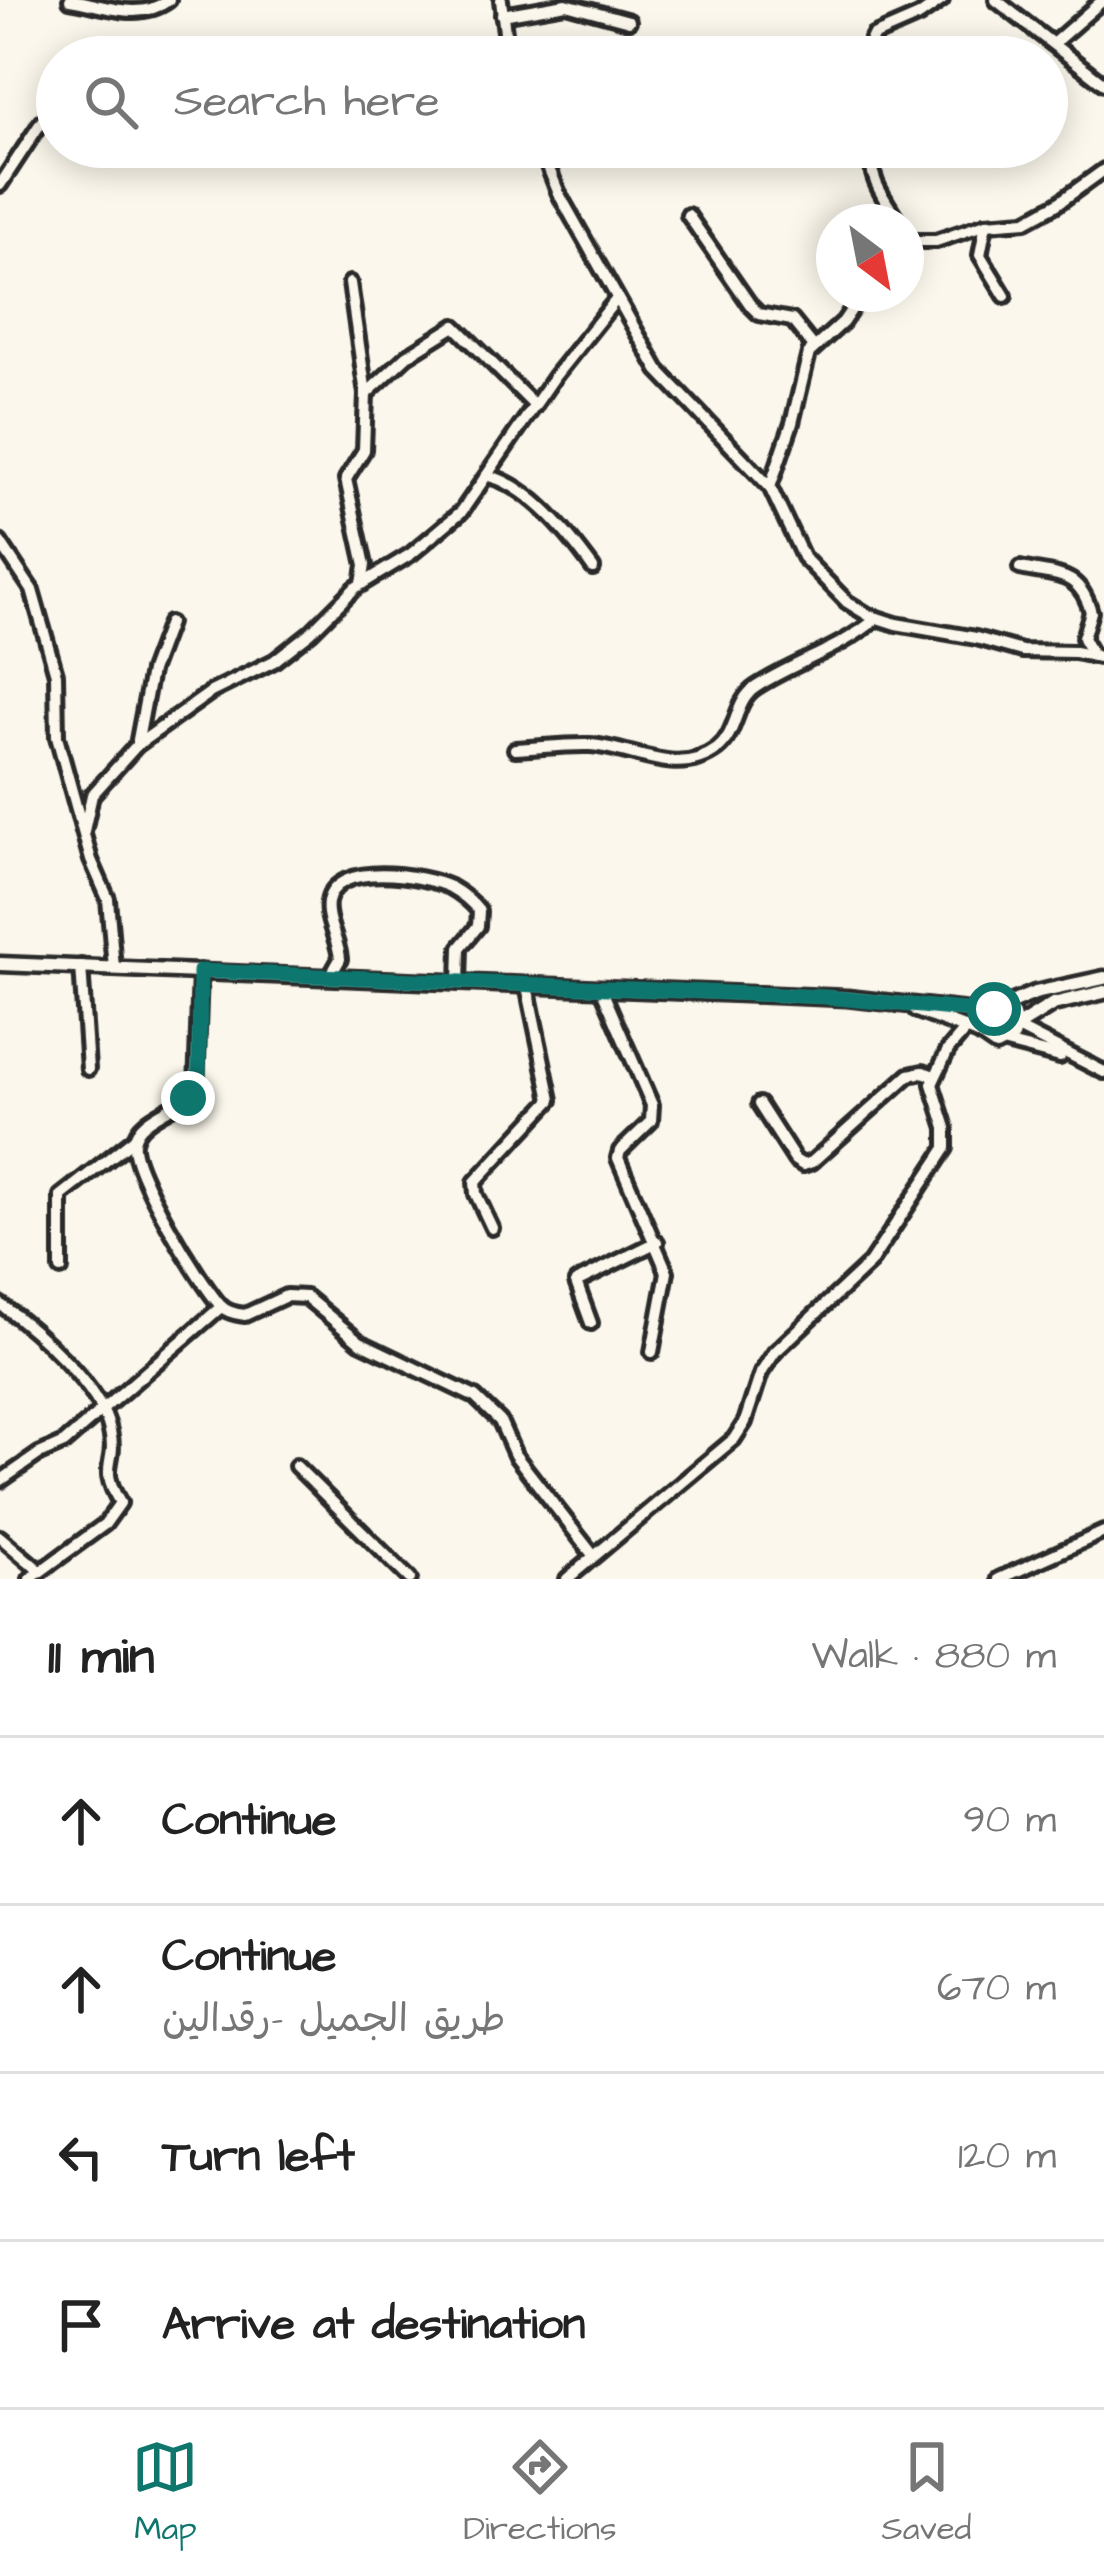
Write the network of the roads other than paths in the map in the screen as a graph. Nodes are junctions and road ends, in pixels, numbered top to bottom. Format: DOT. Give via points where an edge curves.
graph roads {
  1 [pos="70,0"];
  2 [pos="169,0"];
  3 [pos="501,0"];
  4 [pos="942,0"];
  5 [pos="996,0"];
  6 [pos="1103,0"];
  7 [pos="502,15"];
  8 [pos="628,21"];
  9 [pos="505,36"];
  10 [pos="873,36"];
  11 [pos="1047,36"];
  12 [pos="1062,36"];
  13 [pos="1068,53"];
  14 [pos="1104,84"];
  15 [pos="36,130"];
  16 [pos="549,168"];
  17 [pos="872,168"];
  18 [pos="1104,170"];
  19 [pos="0,185"];
  20 [pos="887,204"];
  21 [pos="688,215"];
  22 [pos="986,224"];
  23 [pos="924,240"];
  24 [pos="350,283"];
  25 [pos="1005,296"];
  26 [pos="616,301"];
  27 [pos="850,312"];
  28 [pos="813,346"];
  29 [pos="366,394"];
  30 [pos="536,406"];
  31 [pos="489,476"];
  32 [pos="770,487"];
  33 [pos="0,542"];
  34 [pos="593,568"];
  35 [pos="1020,568"];
  36 [pos="362,584"];
  37 [pos="877,618"];
  38 [pos="169,623"];
  39 [pos="1098,657"];
  40 [pos="137,745"];
  41 [pos="515,749"];
  42 [pos="73,795"];
  43 [pos="92,795"];
  44 [pos="84,831"];
  45 [pos="0,964"];
  46 [pos="81,966"];
  47 [pos="114,968"];
  48 [pos="200,971"];
  49 [pos="331,975"];
  50 [pos="1104,977"];
  51 [pos="460,983"];
  52 [pos="527,986"];
  53 [pos="601,988"];
  54 [pos="1104,992"];
  55 [pos="904,1005"];
  56 [pos="992,1010"];
  57 [pos="1016,1028"];
  58 [pos="973,1032"];
  59 [pos="1006,1043"];
  60 [pos="1081,1062"];
  61 [pos="88,1069"];
  62 [pos="1104,1072"];
  63 [pos="934,1076"];
  64 [pos="760,1104"];
  65 [pos="134,1139"];
  66 [pos="492,1228"];
  67 [pos="657,1242"];
  68 [pos="61,1269"];
  69 [pos="0,1304"];
  70 [pos="221,1307"];
  71 [pos="591,1323"];
  72 [pos="652,1352"];
  73 [pos="103,1409"];
  74 [pos="296,1466"];
  75 [pos="0,1481"];
  76 [pos="1104,1532"];
  77 [pos="0,1538"];
  78 [pos="593,1555"];
  79 [pos="35,1575"];
  80 [pos="410,1579"];
  81 [pos="567,1579"];
  82 [pos="999,1579"];
  1 -- 2 [label="street" via="142,11"];
  3 -- 7 [label="street"];
  4 -- 10 [label="street"];
  5 -- 11 [label="street"];
  6 -- 12 [label="street"];
  7 -- 8 [label="street" via="566,4"];
  7 -- 9 [label="street"];
  13 -- 14 [label="street"];
  15 -- 19 [label="street"];
  16 -- 26 [label="street"];
  17 -- 20 [label="street"];
  18 -- 22 [label="street" via="1026,220"];
  21 -- 28 [label="street" via="751,306 792,320"];
  22 -- 23 [label="street"];
  22 -- 25 [label="street" via="980,255"];
  24 -- 29 [label="street"];
  26 -- 30 [label="street"];
  26 -- 32 [label="street" via="658,370"];
  27 -- 28 [label="street"];
  28 -- 32 [label="street"];
  29 -- 30 [label="street" via="455,326"];
  29 -- 36 [label="street" via="364,450 346,479"];
  30 -- 31 [label="street"];
  31 -- 34 [label="street" via="526,497"];
  31 -- 36 [label="street" via="438,534"];
  32 -- 37 [label="street" via="803,557 847,602"];
  33 -- 42 [label="street" via="32,590 56,674 57,736"];
  35 -- 39 [label="street" via="1064,575 1081,590 1091,612 1083,638"];
  36 -- 40 [label="street" via="274,661"];
  37 -- 39 [label="street" via="1022,651"];
  37 -- 41 [label="street" via="838,648 757,686 709,753 660,761 587,745"];
  38 -- 40 [label="street"];
  40 -- 43 [label="street"];
  42 -- 43 [label="street"];
  42 -- 44 [label="street"];
  43 -- 44 [label="street"];
  44 -- 47 [label="street" via="108,899"];
  45 -- 46 [label="main road"];
  46 -- 47 [label="main road"];
  46 -- 61 [label="street"];
  47 -- 48 [label="main road"];
  48 -- 49 [label="main road"];
  48 -- 65 [label="street" via="196,1089"];
  49 -- 51 [label="main road"];
  49 -- 51 [label="street" via="340,959 328,900 358,875 376,873 434,881 479,911 460,948"];
  50 -- 56 [label="main road"];
  51 -- 52 [label="main road"];
  52 -- 53 [label="main road"];
  52 -- 66 [label="street" via="551,1100 476,1182"];
  53 -- 55 [label="main road"];
  53 -- 67 [label="street" via="652,1105 651,1121 618,1158"];
  54 -- 57 [label="main road" via="1053,1004"];
  55 -- 56 [label="main road"];
  55 -- 58 [label="main road"];
  56 -- 57 [label="main road" via="1012,1015"];
  56 -- 58 [label="main road"];
  57 -- 59 [label="main road"];
  57 -- 60 [label="street"];
  58 -- 59 [label="main road"];
  58 -- 63 [label="street" via="947,1050"];
  59 -- 60 [label="street"];
  60 -- 62 [label="street"];
  63 -- 64 [label="street" via="909,1075 803,1165"];
  63 -- 78 [label="street" via="946,1148 870,1263 775,1352 734,1439"];
  65 -- 68 [label="street" via="61,1196"];
  65 -- 70 [label="street" via="163,1216"];
  67 -- 71 [label="street" via="576,1282"];
  67 -- 72 [label="street" via="667,1272"];
  69 -- 73 [label="street"];
  70 -- 73 [label="street"];
  70 -- 78 [label="street" via="245,1315 286,1296 306,1298 361,1342 475,1397 500,1420 515,1455"];
  73 -- 75 [label="street"];
  73 -- 79 [label="street" via="112,1441 106,1474 120,1508"];
  74 -- 80 [label="street"];
  76 -- 82 [label="street"];
  77 -- 79 [label="street"];
  78 -- 81 [label="street"];
}
